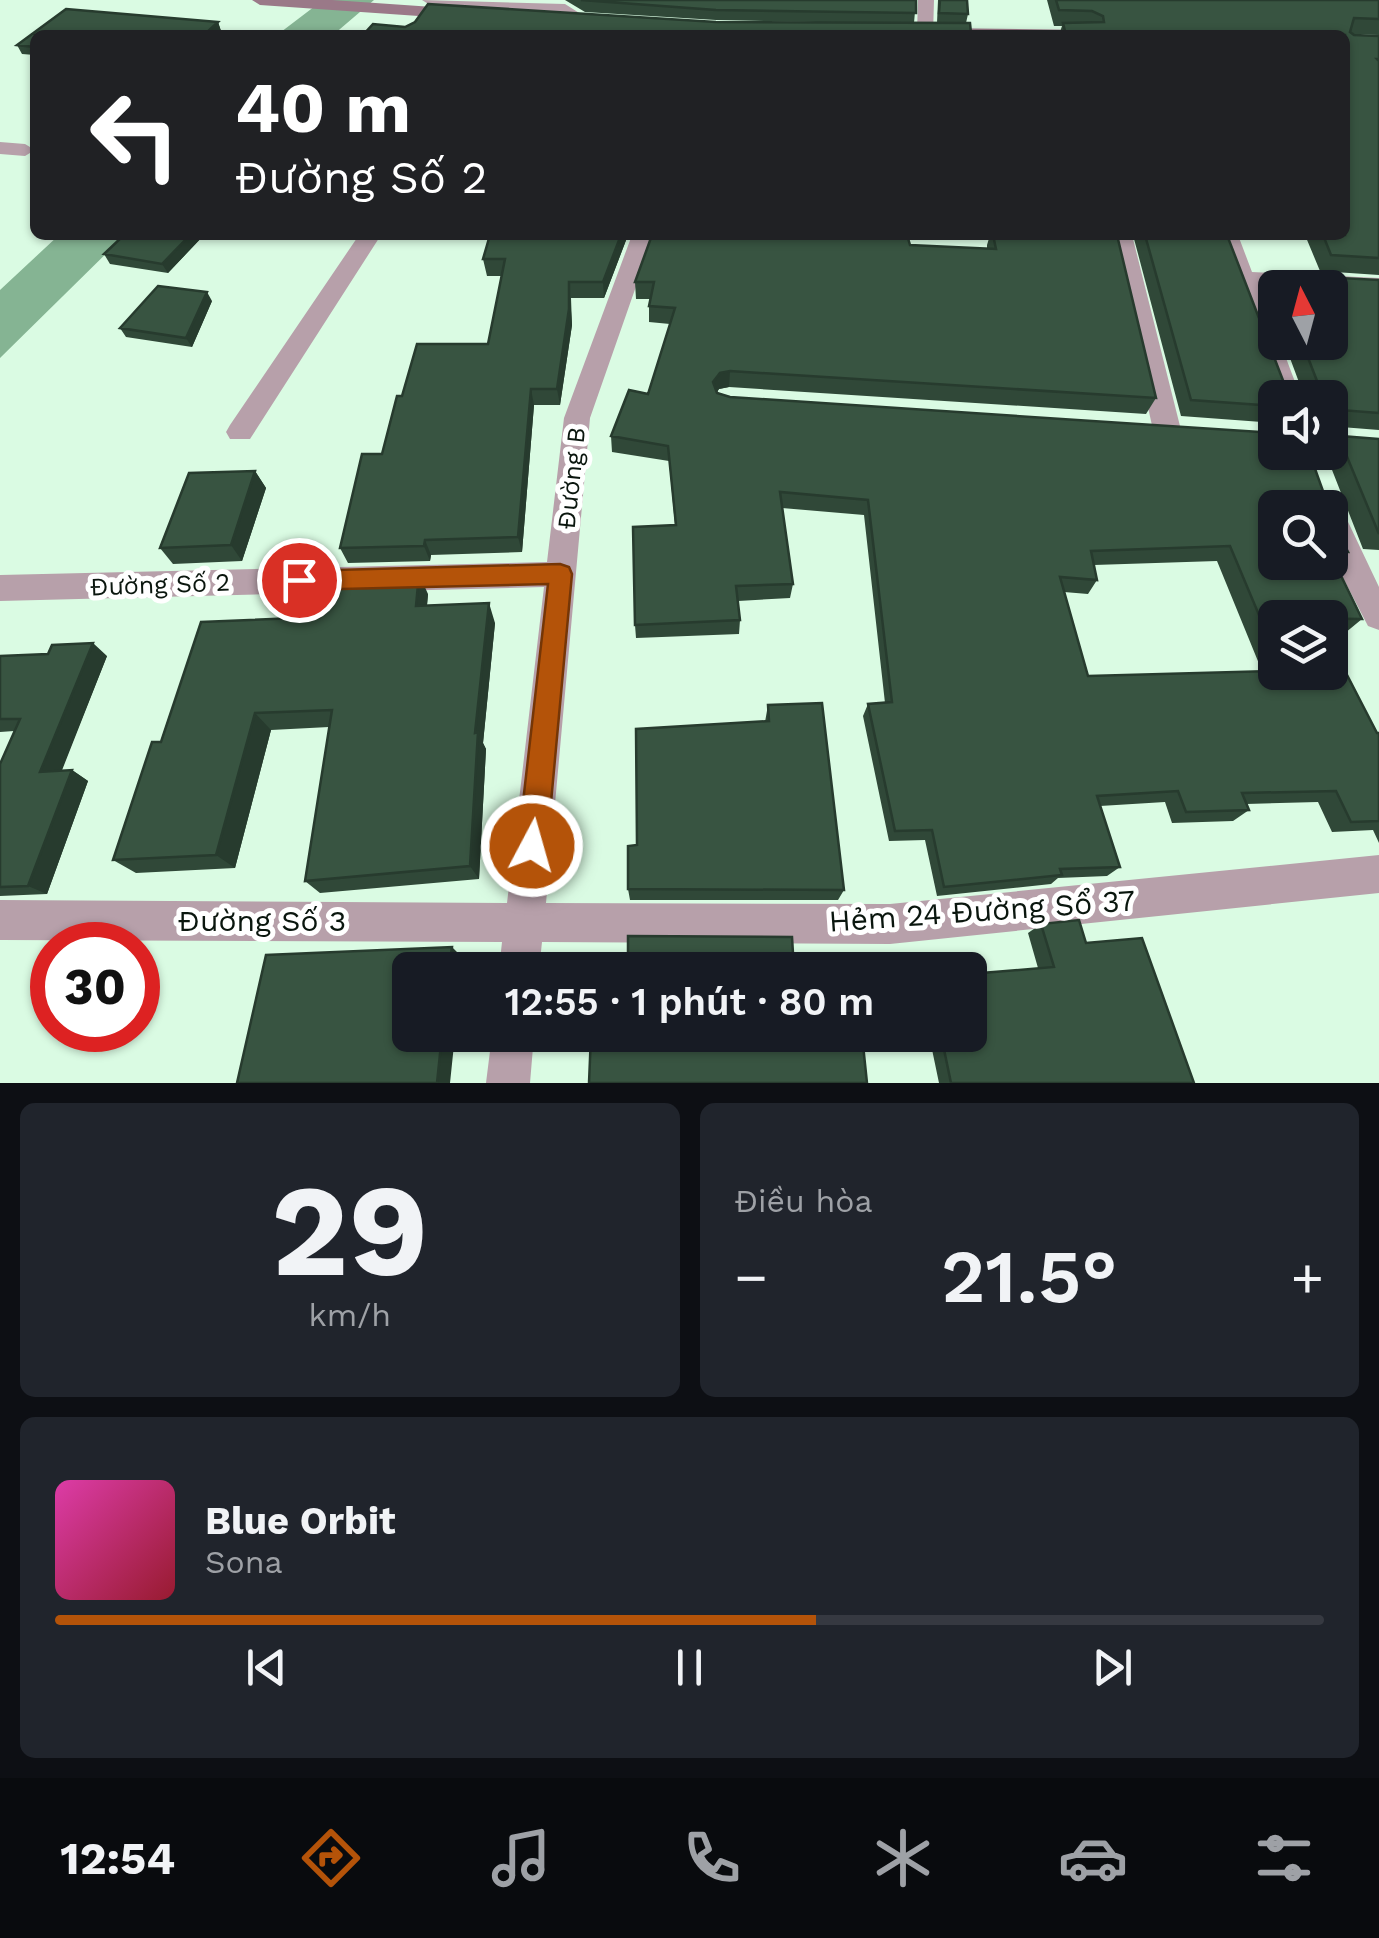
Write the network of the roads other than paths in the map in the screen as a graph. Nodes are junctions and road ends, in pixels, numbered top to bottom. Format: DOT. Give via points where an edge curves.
graph roads {
  1 [pos="260,0"];
  2 [pos="430,0"];
  3 [pos="926,0"];
  4 [pos="594,22"];
  5 [pos="917,30"];
  6 [pos="0,148"];
  7 [pos="26,150"];
  8 [pos="367,240"];
  9 [pos="641,240"];
  10 [pos="1122,240"];
  11 [pos="1229,240"];
  12 [pos="1245,278"];
  13 [pos="1379,286"];
  14 [pos="1282,380"];
  15 [pos="240,432"];
  16 [pos="1203,432"];
  17 [pos="1348,560"];
  18 [pos="560,574"];
  19 [pos="0,588"];
  20 [pos="1379,616"];
  21 [pos="1379,874"];
  22 [pos="0,920"];
  23 [pos="524,923"];
  24 [pos="521,952"];
  25 [pos="511,1052"];
  26 [pos="508,1083"];
  1 -- 4 [label="main road"];
  2 -- 4 [label="lane" via="564,9"];
  3 -- 5 [label="street"];
  6 -- 7 [label="street"];
  8 -- 15 [label="street"];
  9 -- 18 [label="street, Đường B" via="577,418"];
  10 -- 16 [label="street" via="1157,430"];
  11 -- 12 [label="street"];
  12 -- 13 [label="street"];
  12 -- 14 [label="street"];
  17 -- 20 [label="street"];
  18 -- 19 [label="street, Đường Số 2"];
  18 -- 23 [label="street, Đường B"];
  21 -- 23 [label="street, Hẻm 24 Đường Sổ 37" via="890,924"];
  22 -- 23 [label="street, Đường Số 3"];
  23 -- 24 [label="street, Đường B"];
  25 -- 26 [label="street"];
}
